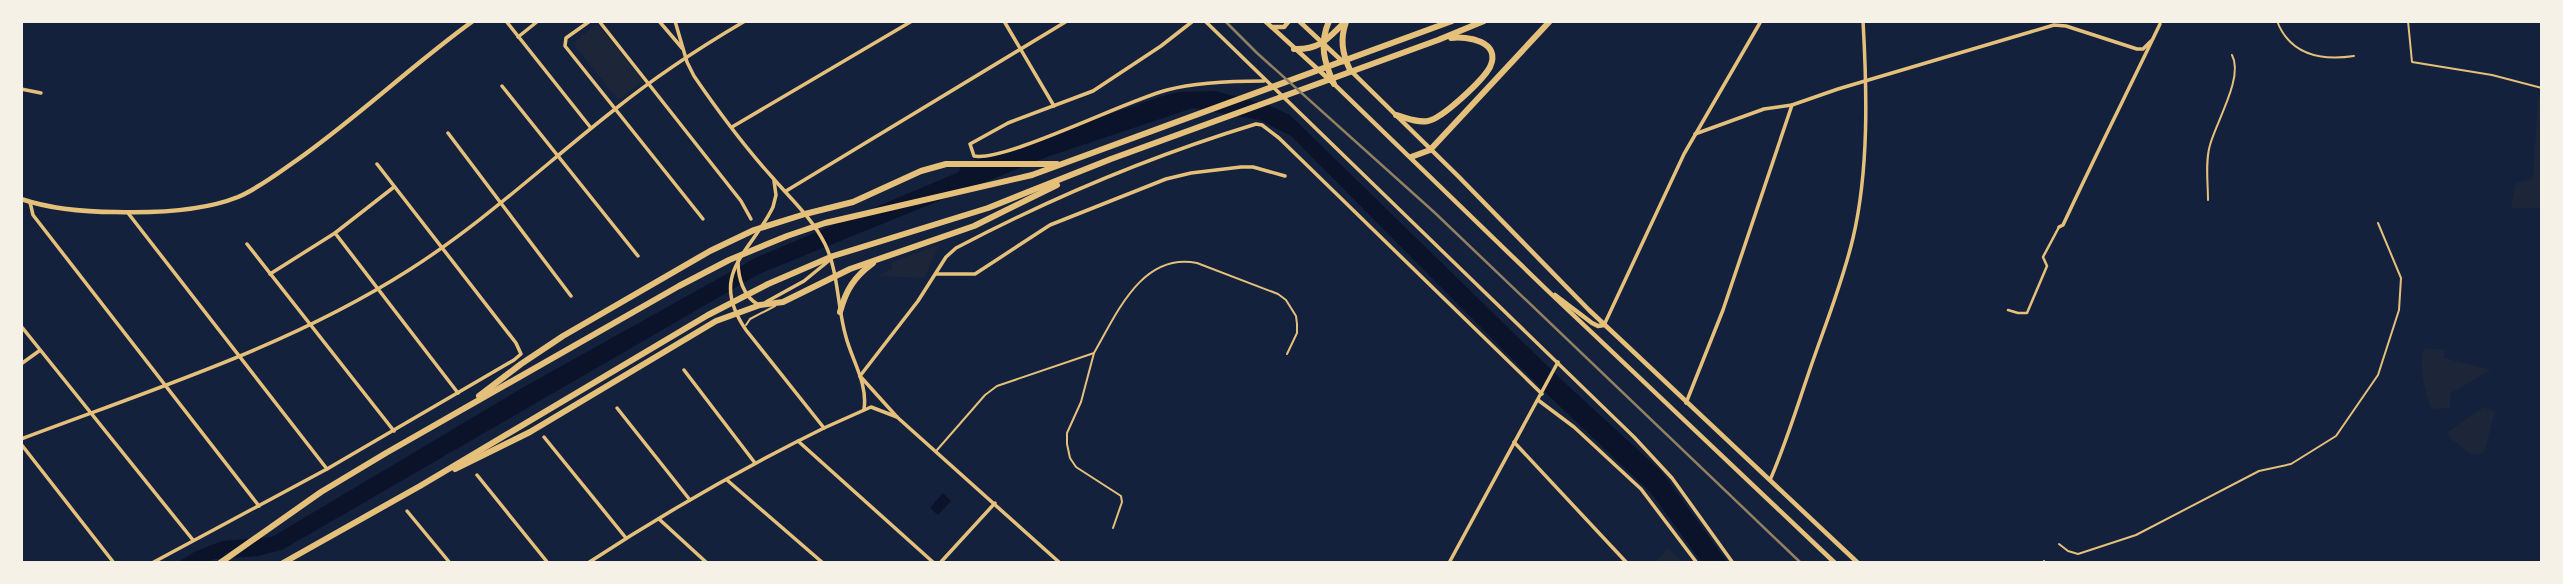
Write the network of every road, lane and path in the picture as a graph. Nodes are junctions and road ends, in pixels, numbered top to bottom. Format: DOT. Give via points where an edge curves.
graph roads {
  1 [pos="473,21"];
  2 [pos="506,21"];
  3 [pos="538,21"];
  4 [pos="590,21"];
  5 [pos="600,21"];
  6 [pos="659,21"];
  7 [pos="675,21"];
  8 [pos="745,21"];
  9 [pos="912,21"];
  10 [pos="1004,21"];
  11 [pos="1067,21"];
  12 [pos="1193,21"];
  13 [pos="1205,21"];
  14 [pos="1265,21"];
  15 [pos="1289,21"];
  16 [pos="1299,21"];
  17 [pos="1329,21"];
  18 [pos="1346,21"];
  19 [pos="1444,21"];
  20 [pos="1452,21"];
  21 [pos="1484,21"];
  22 [pos="1550,21"];
  23 [pos="1761,21"];
  24 [pos="1863,21"];
  25 [pos="2277,21"];
  26 [pos="2408,21"];
  27 [pos="2160,24"];
  28 [pos="1271,27"];
  29 [pos="1430,29"];
  30 [pos="518,37"];
  31 [pos="1435,41"];
  32 [pos="2151,41"];
  33 [pos="1322,43"];
  34 [pos="682,48"];
  35 [pos="1294,49"];
  36 [pos="1020,50"];
  37 [pos="2232,55"];
  38 [pos="2354,56"];
  39 [pos="685,57"];
  40 [pos="1350,70"];
  41 [pos="1867,80"];
  42 [pos="1265,81"];
  43 [pos="649,83"];
  44 [pos="1334,84"];
  45 [pos="502,86"];
  46 [pos="2542,88"];
  47 [pos="21,89"];
  48 [pos="41,93"];
  49 [pos="1792,105"];
  50 [pos="1054,106"];
  51 [pos="616,108"];
  52 [pos="1396,115"];
  53 [pos="732,127"];
  54 [pos="591,128"];
  55 [pos="448,134"];
  56 [pos="1695,134"];
  57 [pos="1430,150"];
  58 [pos="559,156"];
  59 [pos="1411,158"];
  60 [pos="377,164"];
  61 [pos="1066,164"];
  62 [pos="1099,164"];
  63 [pos="1285,176"];
  64 [pos="773,179"];
  65 [pos="394,187"];
  66 [pos="786,191"];
  67 [pos="21,199"];
  68 [pos="2208,200"];
  69 [pos="30,202"];
  70 [pos="501,204"];
  71 [pos="128,212"];
  72 [pos="805,214"];
  73 [pos="703,219"];
  74 [pos="751,219"];
  75 [pos="2378,223"];
  76 [pos="761,227"];
  77 [pos="2059,227"];
  78 [pos="335,233"];
  79 [pos="247,244"];
  80 [pos="441,248"];
  81 [pos="638,256"];
  82 [pos="882,257"];
  83 [pos="831,259"];
  84 [pos="737,260"];
  85 [pos="270,274"];
  86 [pos="936,274"];
  87 [pos="835,275"];
  88 [pos="378,289"];
  89 [pos="1548,291"];
  90 [pos="571,296"];
  91 [pos="783,302"];
  92 [pos="760,305"];
  93 [pos="2008,310"];
  94 [pos="840,312"];
  95 [pos="736,313"];
  96 [pos="310,325"];
  97 [pos="1604,325"];
  98 [pos="21,326"];
  99 [pos="746,330"];
  100 [pos="40,350"];
  101 [pos="1094,352"];
  102 [pos="1287,354"];
  103 [pos="238,356"];
  104 [pos="1558,362"];
  105 [pos="21,364"];
  106 [pos="684,370"];
  107 [pos="860,376"];
  108 [pos="164,384"];
  109 [pos="1542,392"];
  110 [pos="458,393"];
  111 [pos="1538,400"];
  112 [pos="1686,403"];
  113 [pos="468,406"];
  114 [pos="617,408"];
  115 [pos="864,409"];
  116 [pos="91,412"];
  117 [pos="897,417"];
  118 [pos="824,428"];
  119 [pos="394,431"];
  120 [pos="544,437"];
  121 [pos="21,441"];
  122 [pos="799,441"];
  123 [pos="1514,442"];
  124 [pos="936,451"];
  125 [pos="755,463"];
  126 [pos="327,469"];
  127 [pos="477,475"];
  128 [pos="726,479"];
  129 [pos="1770,480"];
  130 [pos="420,485"];
  131 [pos="690,500"];
  132 [pos="995,503"];
  133 [pos="259,506"];
  134 [pos="407,511"];
  135 [pos="659,519"];
  136 [pos="1113,528"];
  137 [pos="626,538"];
  138 [pos="193,540"];
  139 [pos="2059,544"];
  140 [pos="114,563"];
  141 [pos="152,563"];
  142 [pos="220,563"];
  143 [pos="283,563"];
  144 [pos="450,563"];
  145 [pos="548,563"];
  146 [pos="588,563"];
  147 [pos="707,563"];
  148 [pos="823,563"];
  149 [pos="934,563"];
  150 [pos="940,563"];
  151 [pos="1060,563"];
  152 [pos="1449,563"];
  153 [pos="1627,563"];
  154 [pos="1697,563"];
  155 [pos="1733,563"];
  156 [pos="1835,563"];
  157 [pos="1857,563"];
  1 -- 71 [label="main road" via="339,131 260,186 220,202"];
  2 -- 30 [label="street"];
  3 -- 30 [label="street"];
  4 -- 51 [label="street" via="566,38 565,46"];
  5 -- 43 [label="street"];
  6 -- 34 [label="street"];
  7 -- 34 [label="street"];
  8 -- 39 [label="street"];
  9 -- 53 [label="street"];
  10 -- 36 [label="street"];
  11 -- 36 [label="street"];
  12 -- 50 [label="street" via="1099,88"];
  13 -- 42 [label="street"];
  14 -- 28 [label="main road"];
  15 -- 28 [label="main road" via="1283,27"];
  16 -- 33 [label="main road"];
  17 -- 33 [label="highway"];
  18 -- 33 [label="highway"];
  18 -- 40 [label="highway" via="1342,46"];
  19 -- 29 [label="highway"];
  20 -- 29 [label="highway"];
  21 -- 31 [label="highway"];
  22 -- 57 [label="highway"];
  23 -- 56 [label="street"];
  24 -- 41 [label="street"];
  25 -- 38 [label="lane" via="2282,35 2295,47 2321,56"];
  26 -- 46 [label="lane" via="2412,62"];
  27 -- 32 [label="street"];
  28 -- 35 [label="main road"];
  29 -- 61 [label="highway"];
  30 -- 54 [label="street"];
  31 -- 52 [label="highway" via="1479,40 1491,53 1489,67 1441,117 1425,122"];
  31 -- 62 [label="highway"];
  32 -- 41 [label="street" via="2137,50 2054,25"];
  32 -- 77 [label="street"];
  33 -- 35 [label="highway"];
  33 -- 40 [label="main road"];
  33 -- 44 [label="highway"];
  34 -- 39 [label="street"];
  35 -- 44 [label="main road"];
  36 -- 50 [label="street"];
  36 -- 66 [label="street"];
  37 -- 68 [label="lane" via="2236,62 2233,79 2209,146"];
  39 -- 43 [label="street"];
  39 -- 53 [label="street"];
  40 -- 52 [label="main road"];
  41 -- 49 [label="street"];
  41 -- 129 [label="street" via="1853,238"];
  42 -- 50 [label="street" via="1168,89 992,154 975,156 970,145"];
  42 -- 104 [label="street"];
  43 -- 51 [label="street"];
  43 -- 74 [label="street"];
  44 -- 59 [label="main road"];
  45 -- 58 [label="street"];
  47 -- 48 [label="street"];
  49 -- 56 [label="street" via="1764,109"];
  49 -- 112 [label="street"];
  51 -- 54 [label="street"];
  51 -- 73 [label="street"];
  52 -- 57 [label="main road"];
  53 -- 64 [label="street"];
  54 -- 58 [label="street"];
  55 -- 70 [label="street"];
  56 -- 97 [label="street"];
  57 -- 59 [label="highway"];
  57 -- 97 [label="main road"];
  58 -- 70 [label="street"];
  58 -- 81 [label="street"];
  59 -- 89 [label="main road"];
  60 -- 65 [label="street"];
  61 -- 72 [label="highway" via="958,163 921,171 853,202"];
  61 -- 113 [label="highway" via="1004,183 825,223 768,244 679,286"];
  62 -- 82 [label="highway" via="974,226"];
  62 -- 130 [label="highway" via="988,208 833,256 768,284"];
  63 -- 86 [label="street" via="1241,167 1166,179 1050,225 975,274"];
  64 -- 66 [label="street"];
  64 -- 76 [label="street" via="776,195"];
  65 -- 78 [label="street"];
  65 -- 80 [label="street"];
  66 -- 72 [label="street"];
  67 -- 69 [label="main road"];
  69 -- 71 [label="main road"];
  69 -- 108 [label="street" via="33,215"];
  70 -- 80 [label="street"];
  70 -- 90 [label="street"];
  71 -- 103 [label="street"];
  72 -- 76 [label="highway"];
  72 -- 83 [label="street"];
  75 -- 139 [label="lane" via="2401,278 2399,310 2378,375 2336,436 2291,464 2259,471 2136,535 2078,554"];
  76 -- 84 [label="street"];
  76 -- 113 [label="highway" via="710,251 563,336"];
  77 -- 93 [label="street" via="2043,257 2047,266 2027,313"];
  78 -- 85 [label="street"];
  78 -- 88 [label="street"];
  79 -- 85 [label="street"];
  80 -- 88 [label="street"];
  80 -- 110 [label="street" via="521,352"];
  82 -- 87 [label="highway"];
  82 -- 94 [label="highway" via="851,282"];
  83 -- 87 [label="street"];
  83 -- 92 [label="street" via="804,281"];
  84 -- 92 [label="street" via="743,288"];
  84 -- 95 [label="street" via="732,294"];
  85 -- 96 [label="street"];
  86 -- 107 [label="street"];
  86 -- 109 [label="street" via="956,248 1044,202 1201,141 1262,125"];
  87 -- 91 [label="highway"];
  87 -- 94 [label="street"];
  88 -- 96 [label="street"];
  88 -- 110 [label="street"];
  89 -- 97 [label="main road" via="1592,323"];
  89 -- 156 [label="main road"];
  91 -- 92 [label="highway"];
  91 -- 99 [label="lane" via="750,319"];
  92 -- 95 [label="highway"];
  94 -- 107 [label="street"];
  95 -- 99 [label="street"];
  95 -- 130 [label="highway" via="530,432"];
  96 -- 103 [label="street"];
  96 -- 119 [label="street"];
  97 -- 112 [label="main road"];
  98 -- 100 [label="street"];
  99 -- 118 [label="street"];
  100 -- 105 [label="street"];
  100 -- 116 [label="street"];
  101 -- 102 [label="lane" via="1135,287 1162,265 1184,260 1286,300 1297,324"];
  101 -- 124 [label="lane" via="997,386"];
  101 -- 136 [label="lane" via="1067,444 1076,467 1121,496"];
  103 -- 108 [label="street"];
  103 -- 126 [label="street"];
  104 -- 109 [label="street"];
  104 -- 155 [label="street" via="1672,478"];
  106 -- 125 [label="street"];
  107 -- 115 [label="street"];
  107 -- 117 [label="street"];
  108 -- 116 [label="street"];
  108 -- 133 [label="street"];
  109 -- 111 [label="street"];
  110 -- 119 [label="street"];
  111 -- 123 [label="street"];
  111 -- 154 [label="street" via="1641,489"];
  112 -- 129 [label="main road"];
  113 -- 142 [label="highway" via="321,492"];
  114 -- 131 [label="street"];
  115 -- 117 [label="street" via="876,408"];
  115 -- 118 [label="street"];
  116 -- 121 [label="street"];
  116 -- 138 [label="street"];
  117 -- 124 [label="street"];
  118 -- 122 [label="street"];
  119 -- 126 [label="street"];
  120 -- 137 [label="street"];
  121 -- 140 [label="street"];
  122 -- 125 [label="street"];
  122 -- 149 [label="street"];
  123 -- 152 [label="street"];
  123 -- 153 [label="street"];
  124 -- 132 [label="street"];
  125 -- 128 [label="street"];
  126 -- 133 [label="street"];
  127 -- 145 [label="street"];
  128 -- 131 [label="street"];
  128 -- 148 [label="street"];
  129 -- 157 [label="main road"];
  130 -- 143 [label="highway"];
  131 -- 135 [label="street"];
  132 -- 150 [label="street"];
  132 -- 151 [label="street"];
  133 -- 138 [label="street"];
  134 -- 144 [label="street"];
  135 -- 137 [label="street"];
  135 -- 147 [label="street"];
  137 -- 146 [label="street"];
  138 -- 141 [label="street"];
}
